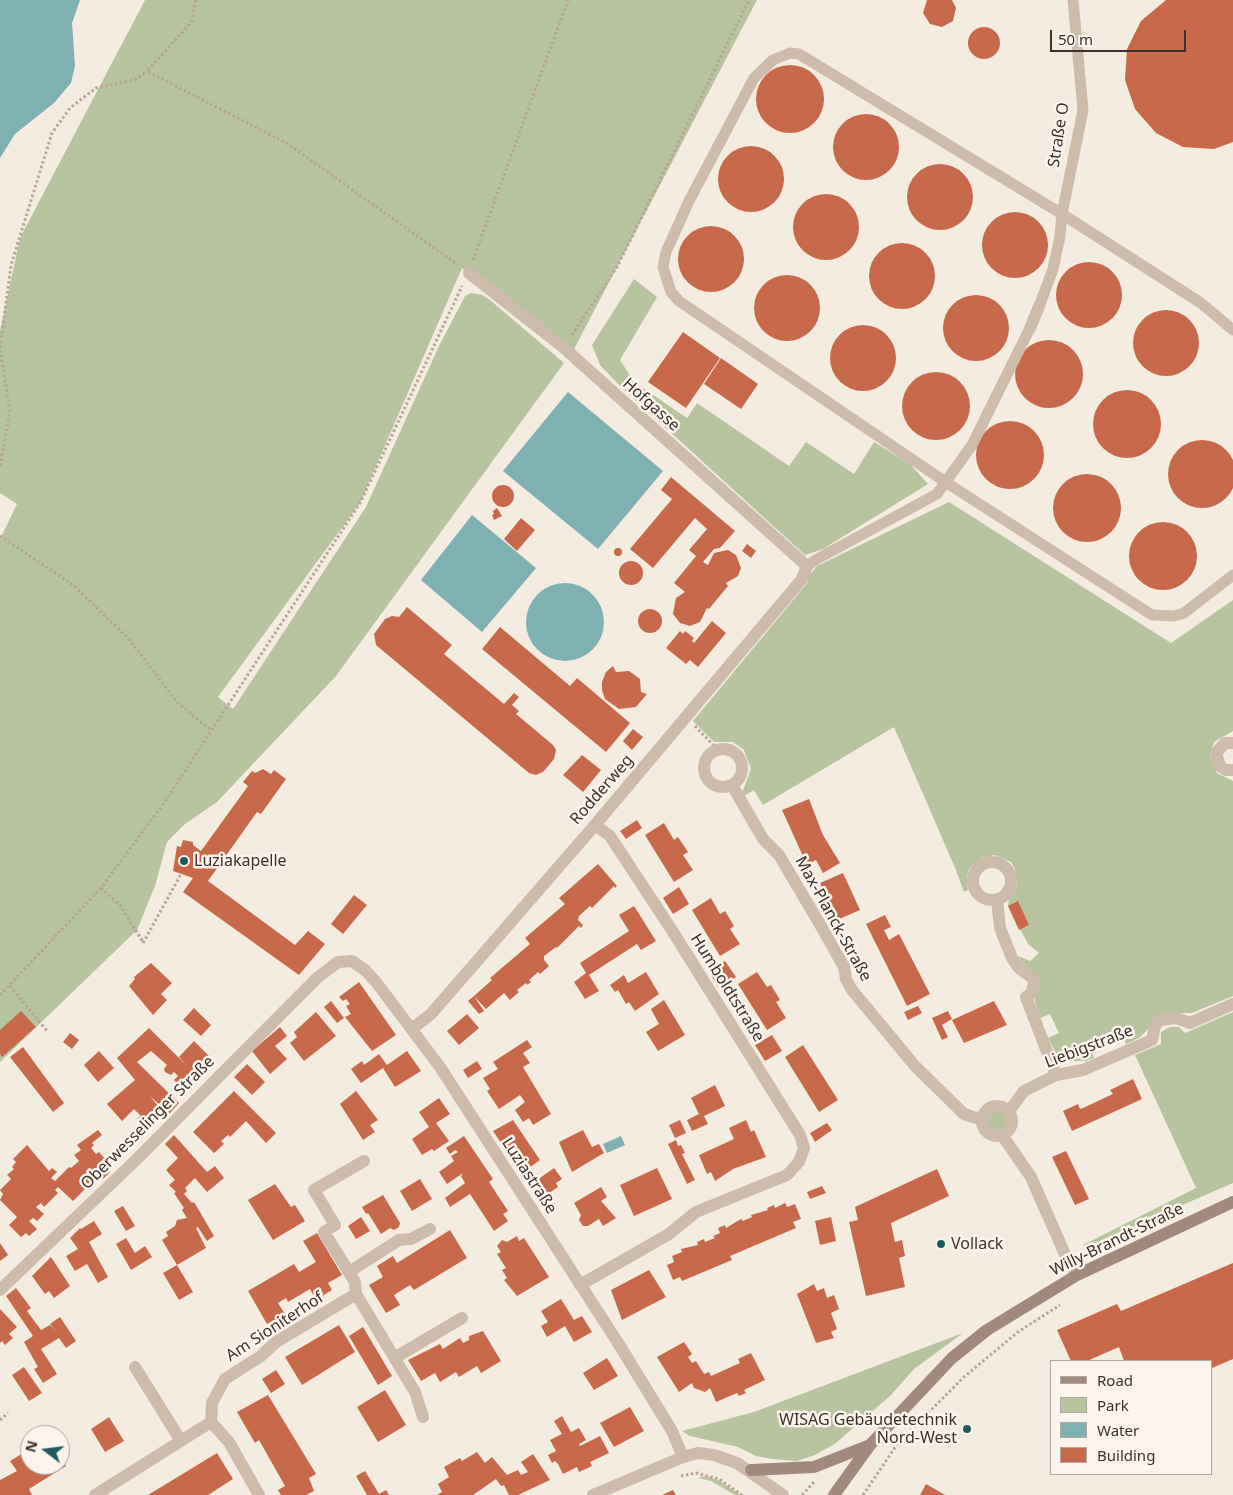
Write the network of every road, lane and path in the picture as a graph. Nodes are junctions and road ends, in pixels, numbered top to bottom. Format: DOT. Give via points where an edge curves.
graph roads {
  1 [pos="196,0"];
  2 [pos="568,0"];
  3 [pos="749,0"];
  4 [pos="1073,0"];
  5 [pos="147,71"];
  6 [pos="1062,214"];
  7 [pos="469,273"];
  8 [pos="1040,304"];
  9 [pos="1031,326"];
  10 [pos="1233,330"];
  11 [pos="562,347"];
  12 [pos="0,349"];
  13 [pos="0,467"];
  14 [pos="947,483"];
  15 [pos="0,536"];
  16 [pos="808,566"];
  17 [pos="1233,575"];
  18 [pos="686,718"];
  19 [pos="211,730"];
  20 [pos="1233,742"];
  21 [pos="717,750"];
  22 [pos="1233,770"];
  23 [pos="732,785"];
  24 [pos="595,824"];
  25 [pos="181,874"];
  26 [pos="102,888"];
  27 [pos="997,899"];
  28 [pos="317,978"];
  29 [pos="10,986"];
  30 [pos="0,995"];
  31 [pos="1233,1004"];
  32 [pos="413,1028"];
  33 [pos="47,1031"];
  34 [pos="1056,1075"];
  35 [pos="1009,1111"];
  36 [pos="982,1120"];
  37 [pos="1002,1135"];
  38 [pos="364,1160"];
  39 [pos="1233,1202"];
  40 [pos="430,1229"];
  41 [pos="349,1272"];
  42 [pos="1077,1275"];
  43 [pos="580,1285"];
  44 [pos="0,1290"];
  45 [pos="356,1294"];
  46 [pos="1068,1300"];
  47 [pos="462,1318"];
  48 [pos="396,1357"];
  49 [pos="135,1366"];
  50 [pos="8,1413"];
  51 [pos="423,1416"];
  52 [pos="0,1420"];
  53 [pos="212,1422"];
  54 [pos="181,1441"];
  55 [pos="870,1445"];
  56 [pos="683,1457"];
  57 [pos="750,1470"];
  58 [pos="677,1477"];
  59 [pos="817,1478"];
  60 [pos="95,1495"];
  61 [pos="259,1495"];
  62 [pos="593,1495"];
  63 [pos="742,1495"];
  64 [pos="783,1495"];
  65 [pos="802,1495"];
  66 [pos="834,1495"];
  67 [pos="863,1495"];
  1 -- 5 [label="path" via="191,23"];
  2 -- 7 [label="path"];
  3 -- 11 [label="path" via="617,267"];
  4 -- 6 [label="lane, Straße O" via="1083,110"];
  5 -- 7 [label="path" via="288,144"];
  5 -- 12 [label="path" via="135,80 96,88 70,108 52,133 11,264"];
  6 -- 8 [label="lane, Straße O" via="1053,269"];
  6 -- 10 [label="lane" via="1201,303"];
  6 -- 14 [label="lane" via="799,54 790,54 773,60 754,78 673,236 664,267 671,292 679,301"];
  7 -- 11 [label="street, Hofgasse"];
  7 -- 19 [label="path" via="360,503"];
  8 -- 9 [label="street"];
  9 -- 14 [label="lane" via="972,445"];
  11 -- 16 [label="street, Hofgasse"];
  12 -- 13 [label="path" via="10,410"];
  14 -- 16 [label="lane" via="937,494"];
  14 -- 17 [label="lane" via="1152,615 1184,613"];
  15 -- 19 [label="path" via="73,585 128,638 177,702"];
  16 -- 18 [label="street, Rodderweg" via="802,579"];
  18 -- 21 [label="path"];
  18 -- 24 [label="street, Rodderweg"];
  19 -- 26 [label="path" via="164,803"];
  20 -- 22 [label="street" via="1225,743 1216,754 1220,766"];
  21 -- 23 [label="street" via="728,749 741,760 742,771"];
  21 -- 23 [label="street" via="706,759 705,774 714,785"];
  23 -- 36 [label="street, Max-Planck-Straße" via="763,839 779,855 814,913 844,967 852,990 915,1066 964,1114"];
  24 -- 32 [label="street, Rodderweg" via="431,1014"];
  24 -- 43 [label="street, Humboldtstraße" via="610,836 800,1135 804,1148 799,1162 787,1176 696,1212 669,1234"];
  25 -- 26 [label="path" via="143,943 120,905"];
  26 -- 29 [label="path"];
  27 -- 34 [label="street" via="1000,928 1012,958 1035,980 1032,994 1026,997"];
  28 -- 32 [label="street, Luziastraße" via="338,962 352,961 376,982"];
  28 -- 44 [label="street, Oberwesselinger Straße" via="138,1158"];
  29 -- 30 [label="path"];
  29 -- 33 [label="path"];
  31 -- 34 [label="street, Liebigstraße" via="1190,1023 1176,1018 1160,1020 1152,1040 1082,1070"];
  32 -- 43 [label="street, Luziastraße"];
  34 -- 35 [label="street, Liebigstraße" via="1024,1091"];
  35 -- 36 [label="street" via="992,1106"];
  35 -- 37 [label="street" via="1013,1122 1007,1133"];
  36 -- 37 [label="street, Max-Planck-Straße" via="988,1133"];
  37 -- 42 [label="street, Max-Planck-Straße" via="1031,1177"];
  38 -- 41 [label="street" via="314,1190 335,1225 324,1232"];
  39 -- 42 [label="main road, Willy-Brandt-Straße"];
  40 -- 41 [label="street" via="411,1239 399,1240"];
  41 -- 45 [label="street" via="355,1282"];
  42 -- 55 [label="main road, Willy-Brandt-Straße" via="987,1330 952,1358"];
  43 -- 56 [label="street, Luziastraße" via="672,1431"];
  45 -- 48 [label="street"];
  45 -- 53 [label="street, Am Sioniterhof" via="276,1342 262,1356 225,1379 212,1403"];
  46 -- 67 [label="path" via="1018,1332 964,1377 898,1443"];
  47 -- 48 [label="street"];
  48 -- 51 [label="street" via="415,1392"];
  49 -- 54 [label="street"];
  50 -- 52 [label="path"];
  53 -- 54 [label="street"];
  53 -- 61 [label="street" via="229,1442"];
  54 -- 60 [label="street"];
  55 -- 57 [label="main road" via="814,1467"];
  55 -- 66 [label="main road, Willy-Brandt-Straße"];
  56 -- 57 [label="street" via="698,1453 714,1455"];
  56 -- 62 [label="street"];
  57 -- 64 [label="street"];
  58 -- 63 [label="path" via="696,1473 718,1479"];
  59 -- 65 [label="path"];
}
